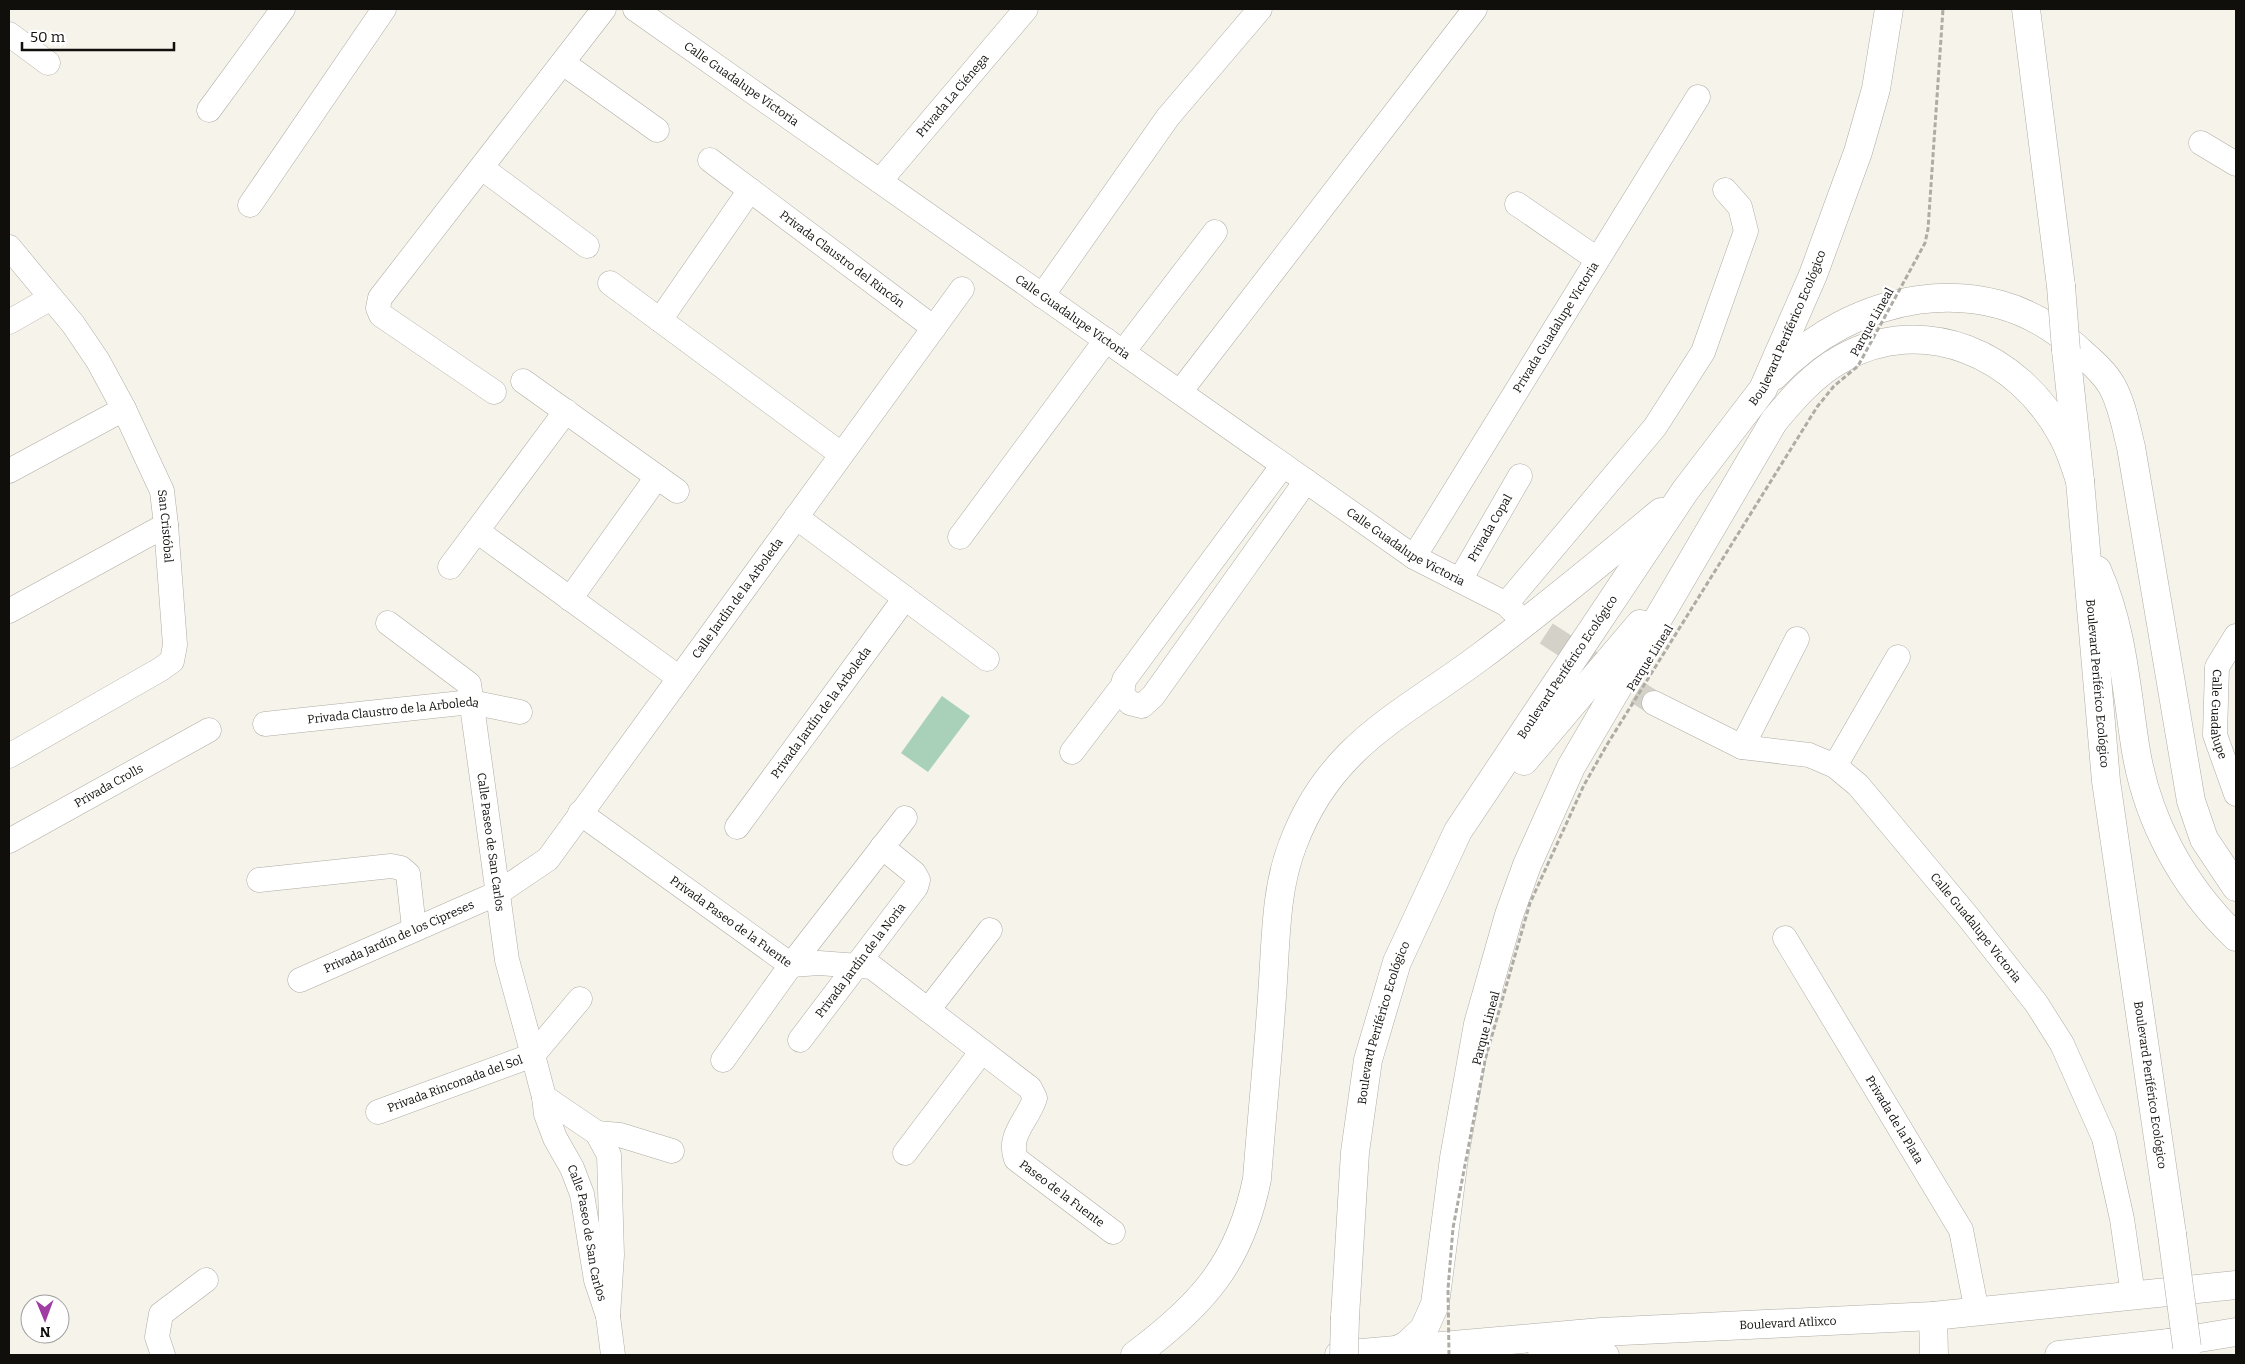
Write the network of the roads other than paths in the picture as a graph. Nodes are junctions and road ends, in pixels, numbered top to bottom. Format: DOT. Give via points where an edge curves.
graph roads {
  1 [pos="283,9"];
  2 [pos="384,9"];
  3 [pos="604,9"];
  4 [pos="635,9"];
  5 [pos="1026,9"];
  6 [pos="1260,9"];
  7 [pos="1475,9"];
  8 [pos="1889,9"];
  9 [pos="2026,9"];
  10 [pos="9,34"];
  11 [pos="48,63"];
  12 [pos="563,63"];
  13 [pos="1698,97"];
  14 [pos="209,110"];
  15 [pos="656,130"];
  16 [pos="2201,143"];
  17 [pos="710,160"];
  18 [pos="2236,164"];
  19 [pos="482,168"];
  20 [pos="880,181"];
  21 [pos="750,190"];
  22 [pos="1725,190"];
  23 [pos="1517,204"];
  24 [pos="250,206"];
  25 [pos="1215,232"];
  26 [pos="587,246"];
  27 [pos="9,247"];
  28 [pos="1597,259"];
  29 [pos="610,284"];
  30 [pos="962,289"];
  31 [pos="1042,296"];
  32 [pos="51,298"];
  33 [pos="660,320"];
  34 [pos="9,322"];
  35 [pos="934,328"];
  36 [pos="1115,346"];
  37 [pos="523,381"];
  38 [pos="1763,389"];
  39 [pos="494,392"];
  40 [pos="1180,392"];
  41 [pos="124,409"];
  42 [pos="566,412"];
  43 [pos="841,454"];
  44 [pos="1283,465"];
  45 [pos="9,471"];
  46 [pos="1520,476"];
  47 [pos="657,477"];
  48 [pos="1306,481"];
  49 [pos="2080,481"];
  50 [pos="677,491"];
  51 [pos="1685,491"];
  52 [pos="796,518"];
  53 [pos="166,525"];
  54 [pos="477,531"];
  55 [pos="960,537"];
  56 [pos="2085,543"];
  57 [pos="1414,557"];
  58 [pos="450,567"];
  59 [pos="1683,574"];
  60 [pos="1460,580"];
  61 [pos="905,598"];
  62 [pos="570,599"];
  63 [pos="9,611"];
  64 [pos="388,623"];
  65 [pos="2236,636"];
  66 [pos="1797,639"];
  67 [pos="1898,657"];
  68 [pos="987,659"];
  69 [pos="678,677"];
  70 [pos="1122,688"];
  71 [pos="471,702"];
  72 [pos="1654,703"];
  73 [pos="520,712"];
  74 [pos="264,724"];
  75 [pos="209,730"];
  76 [pos="1742,747"];
  77 [pos="1072,752"];
  78 [pos="9,756"];
  79 [pos="1835,766"];
  80 [pos="2236,794"];
  81 [pos="580,813"];
  82 [pos="905,818"];
  83 [pos="737,827"];
  84 [pos="1458,831"];
  85 [pos="9,841"];
  86 [pos="882,847"];
  87 [pos="260,880"];
  88 [pos="2236,887"];
  89 [pos="498,893"];
  90 [pos="414,928"];
  91 [pos="990,930"];
  92 [pos="2236,937"];
  93 [pos="1785,938"];
  94 [pos="791,965"];
  95 [pos="856,965"];
  96 [pos="300,980"];
  97 [pos="580,999"];
  98 [pos="928,1010"];
  99 [pos="800,1040"];
  100 [pos="982,1051"];
  101 [pos="533,1055"];
  102 [pos="723,1060"];
  103 [pos="544,1097"];
  104 [pos="1035,1098"];
  105 [pos="378,1112"];
  106 [pos="597,1133"];
  107 [pos="672,1151"];
  108 [pos="904,1153"];
  109 [pos="1113,1232"];
  110 [pos="206,1280"];
  111 [pos="2236,1285"];
  112 [pos="2133,1295"];
  113 [pos="1977,1312"];
  114 [pos="608,1316"];
  115 [pos="1933,1316"];
  116 [pos="2236,1332"];
  117 [pos="2178,1349"];
  118 [pos="1397,1350"];
  119 [pos="163,1355"];
  120 [pos="613,1355"];
  121 [pos="1136,1355"];
  122 [pos="1339,1355"];
  123 [pos="1344,1355"];
  124 [pos="1540,1355"];
  125 [pos="1607,1355"];
  126 [pos="1934,1355"];
  127 [pos="2059,1355"];
  128 [pos="2141,1355"];
  1 -- 14 [label="street"];
  2 -- 24 [label="street"];
  3 -- 12 [label="street"];
  4 -- 20 [label="street, Calle Guadalupe Victoria"];
  5 -- 20 [label="street, Privada La Ciénega"];
  6 -- 31 [label="street" via="1168,117"];
  7 -- 40 [label="street"];
  8 -- 38 [label="main road, Boulevard Periférico Ecológico" via="1876,89 1855,161 1813,275"];
  9 -- 49 [label="main road, Boulevard Periférico Ecológico, bridge"];
  10 -- 11 [label="street"];
  12 -- 15 [label="street"];
  12 -- 19 [label="street"];
  13 -- 28 [label="street, Privada Guadalupe Victoria"];
  16 -- 18 [label="street"];
  17 -- 21 [label="street, Privada Claustro del Rincón"];
  19 -- 26 [label="street"];
  19 -- 39 [label="street" via="380,298 378,308 381,315"];
  20 -- 31 [label="street, Calle Guadalupe Victoria"];
  21 -- 33 [label="street"];
  21 -- 35 [label="street, Privada Claustro del Rincón"];
  22 -- 60 [label="street, Calle Guadalupe Victoria" via="1740,206 1746,231 1703,352 1656,427 1511,609"];
  23 -- 28 [label="street"];
  25 -- 36 [label="street"];
  27 -- 32 [label="street, San Cristóbal"];
  28 -- 57 [label="street, Privada Guadalupe Victoria"];
  29 -- 33 [label="street"];
  30 -- 35 [label="street, Calle Jardín de la Arboleda"];
  31 -- 36 [label="street, Calle Guadalupe Victoria"];
  32 -- 34 [label="street"];
  32 -- 41 [label="street, San Cristóbal" via="98,361"];
  33 -- 43 [label="street"];
  35 -- 43 [label="street, Calle Jardín de la Arboleda"];
  36 -- 40 [label="street, Calle Guadalupe Victoria"];
  36 -- 55 [label="street"];
  37 -- 42 [label="street"];
  38 -- 51 [label="main road, Boulevard Periférico Ecológico"];
  38 -- 88 [label="main road" via="1799,352 1840,324 1880,308 1932,298 2007,306 2028,314 2057,331 2093,363 2112,386 2131,448 2191,801 2204,838"];
  40 -- 44 [label="street, Calle Guadalupe Victoria"];
  41 -- 45 [label="street"];
  41 -- 53 [label="street, San Cristóbal" via="162,491"];
  42 -- 47 [label="street"];
  42 -- 54 [label="street"];
  43 -- 52 [label="street, Calle Jardín de la Arboleda"];
  44 -- 48 [label="street, Calle Guadalupe Victoria"];
  44 -- 70 [label="street" via="1124,680"];
  46 -- 60 [label="street, Privada Copal"];
  47 -- 50 [label="street"];
  47 -- 62 [label="street"];
  48 -- 57 [label="street, Calle Guadalupe Victoria"];
  48 -- 70 [label="street" via="1153,696 1142,706 1130,703 1122,694"];
  49 -- 56 [label="main road, Boulevard Periférico Ecológico"];
  49 -- 59 [label="main road" via="2069,450 2050,414 2034,395 2001,367 1945,342 1910,340 1875,345 1825,368 1774,420"];
  51 -- 84 [label="main road, Boulevard Periférico Ecológico"];
  51 -- 121 [label="main road" via="1481,657 1378,728 1341,762 1312,802 1292,846 1277,916 1257,1179 1247,1220 1230,1259 1205,1294 1175,1324"];
  52 -- 61 [label="street"];
  52 -- 69 [label="street, Calle Jardín de la Arboleda"];
  53 -- 63 [label="street"];
  53 -- 78 [label="street, San Cristóbal" via="175,645 172,661"];
  54 -- 58 [label="street"];
  54 -- 62 [label="street"];
  56 -- 92 [label="main road" via="2119,637 2140,772 2158,828 2189,882"];
  56 -- 117 [label="main road, Boulevard Periférico Ecológico, bridge" via="2106,781 2172,1234"];
  57 -- 60 [label="street, Calle Guadalupe Victoria"];
  59 -- 84 [label="main road" via="1511,777"];
  59 -- 118 [label="main road" via="1571,767 1524,873 1478,1024 1454,1158 1435,1304 1424,1329"];
  61 -- 68 [label="street"];
  61 -- 83 [label="street, Privada Jardín de la Arboleda"];
  62 -- 69 [label="street"];
  64 -- 71 [label="street, Calle Paseo de San Carlos" via="468,684"];
  65 -- 80 [label="street, Calle Guadalupe" via="2217,667 2215,735"];
  66 -- 76 [label="street"];
  67 -- 79 [label="street"];
  69 -- 81 [label="street, Calle Jardín de la Arboleda"];
  70 -- 77 [label="street"];
  71 -- 73 [label="street, Privada Claustro de la Arboleda"];
  71 -- 74 [label="street, Privada Claustro de la Arboleda"];
  71 -- 89 [label="street, Calle Paseo de San Carlos"];
  72 -- 76 [label="street, Calle Guadalupe Victoria"];
  75 -- 85 [label="street, Privada Crolls"];
  76 -- 79 [label="street, Calle Guadalupe Victoria" via="1809,755"];
  79 -- 112 [label="street, Calle Guadalupe Victoria" via="1858,785 1969,918 2036,1003 2062,1044 2104,1138 2122,1219"];
  81 -- 89 [label="street, Calle Jardín de la Arboleda" via="548,859"];
  81 -- 94 [label="street, Privada Paseo de la Fuente"];
  82 -- 86 [label="street"];
  84 -- 123 [label="main road, Boulevard Periférico Ecológico, bridge" via="1397,962 1368,1060 1355,1152"];
  86 -- 94 [label="street"];
  86 -- 95 [label="street, Privada Jardín de la Noria" via="918,880 916,887"];
  87 -- 90 [label="street" via="391,866 401,868 408,874"];
  89 -- 90 [label="street, Privada Jardín de los Cipreses"];
  89 -- 101 [label="street, Calle Paseo de San Carlos" via="507,960"];
  90 -- 96 [label="street, Privada Jardín de los Cipreses"];
  91 -- 98 [label="street"];
  93 -- 113 [label="street, Privada de la Plata" via="1962,1230"];
  94 -- 95 [label="street, Privada Paseo de la Fuente"];
  94 -- 102 [label="street"];
  95 -- 98 [label="street, Privada Paseo de la Fuente" via="872,967"];
  95 -- 99 [label="street, Privada Jardín de la Noria"];
  97 -- 101 [label="street"];
  98 -- 100 [label="street, Privada Paseo de la Fuente"];
  100 -- 104 [label="street, Privada Paseo de la Fuente" via="1030,1088"];
  100 -- 108 [label="street"];
  101 -- 103 [label="street, Calle Paseo de San Carlos"];
  101 -- 105 [label="street, Privada Rinconada del Sol"];
  103 -- 106 [label="street, Calle Paseo de San Carlos"];
  103 -- 114 [label="street, Calle Paseo de San Carlos" via="555,1138 582,1194 596,1280"];
  104 -- 109 [label="street, Paseo de la Fuente" via="1014,1136 1016,1160"];
  106 -- 107 [label="street" via="620,1135"];
  106 -- 114 [label="street, Calle Paseo de San Carlos" via="609,1155 610,1167 612,1254"];
  110 -- 119 [label="street" via="160,1314 157,1337"];
  111 -- 112 [label="main road, Boulevard Atlixco"];
  112 -- 113 [label="main road, Boulevard Atlixco"];
  113 -- 115 [label="main road, Boulevard Atlixco"];
  114 -- 120 [label="street, Calle Paseo de San Carlos"];
  115 -- 118 [label="main road, Boulevard Atlixco" via="1601,1332"];
  115 -- 126 [label="main road"];
  116 -- 117 [label="main road"];
  117 -- 127 [label="main road"];
  117 -- 128 [label="main road"];
  118 -- 122 [label="main road, Boulevard Atlixco"];
  124 -- 125 [label="street" via="1593,1351"];
}
